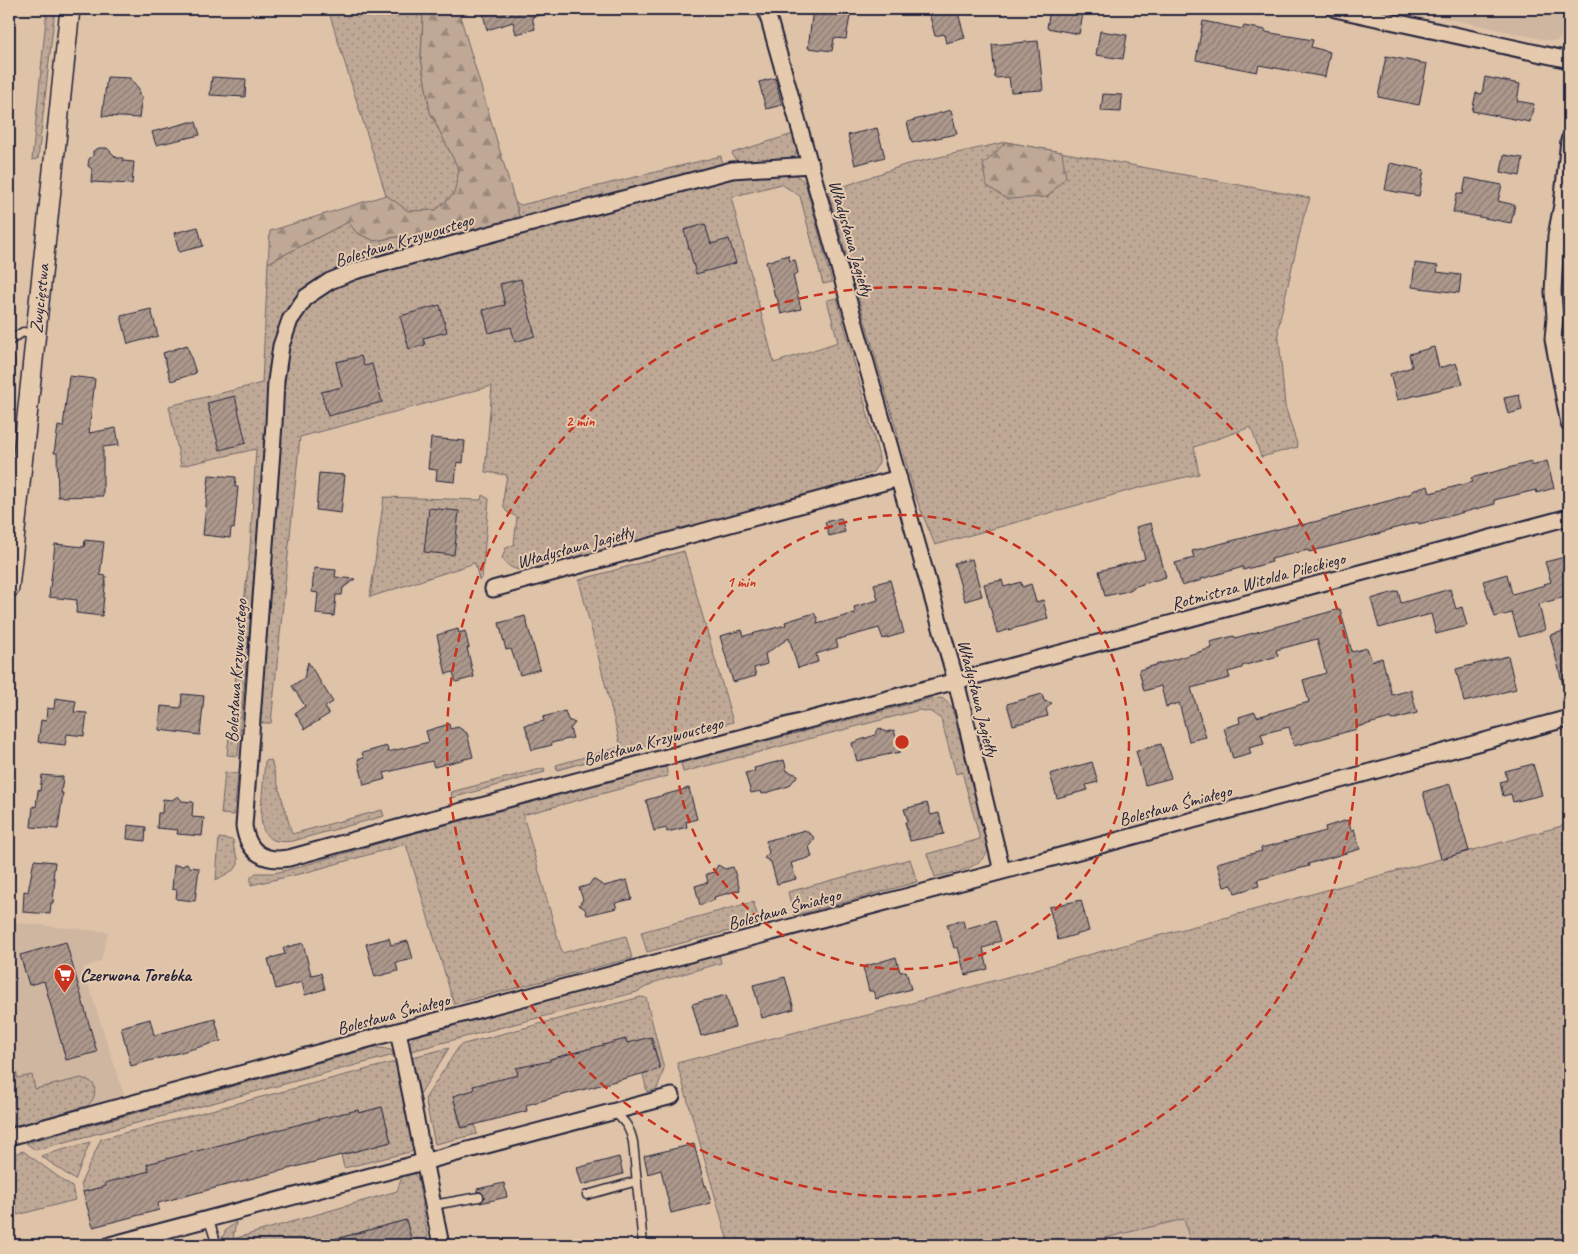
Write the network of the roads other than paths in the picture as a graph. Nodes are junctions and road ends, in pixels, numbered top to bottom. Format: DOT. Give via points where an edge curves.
graph roads {
  1 [pos="70,9"];
  2 [pos="766,9"];
  3 [pos="1334,9"];
  4 [pos="1569,60"];
  5 [pos="1569,140"];
  6 [pos="811,165"];
  7 [pos="1562,316"];
  8 [pos="36,334"];
  9 [pos="9,341"];
  10 [pos="1569,424"];
  11 [pos="899,478"];
  12 [pos="1569,517"];
  13 [pos="9,588"];
  14 [pos="493,589"];
  15 [pos="956,681"];
  16 [pos="1569,718"];
  17 [pos="1002,871"];
  18 [pos="398,1032"];
  19 [pos="672,1096"];
  20 [pos="613,1112"];
  21 [pos="9,1137"];
  22 [pos="425,1162"];
  23 [pos="637,1181"];
  24 [pos="587,1194"];
  25 [pos="478,1197"];
  26 [pos="433,1205"];
  27 [pos="209,1220"];
  28 [pos="110,1245"];
  29 [pos="217,1245"];
  30 [pos="441,1245"];
  31 [pos="643,1245"];
  1 -- 8 [label="street, Zwycięstwa"];
  2 -- 6 [label="street, Władysława Jagiełły"];
  3 -- 4 [label="street"];
  5 -- 7 [label="street" via="1556,236 1553,292"];
  6 -- 11 [label="street, Władysława Jagiełły"];
  6 -- 15 [label="street, Bolesława Krzywoustego" via="732,170 355,271 306,296 290,320 281,346 276,381 245,835 262,856 289,858"];
  7 -- 10 [label="street" via="1553,339"];
  8 -- 9 [label="lane" via="23,332"];
  8 -- 13 [label="street, Zwycięstwa"];
  11 -- 14 [label="street, Władysława Jagiełły"];
  11 -- 15 [label="street, Władysława Jagiełły"];
  12 -- 15 [label="street, Rotmistrza Witolda Pileckiego"];
  15 -- 17 [label="street, Władysława Jagiełły"];
  16 -- 17 [label="street, Bolesława Śmiałego"];
  17 -- 18 [label="street, Bolesława Śmiałego"];
  18 -- 21 [label="street, Bolesława Śmiałego"];
  18 -- 22 [label="street"];
  19 -- 20 [label="street"];
  20 -- 22 [label="street"];
  20 -- 23 [label="lane" via="630,1130"];
  22 -- 26 [label="street"];
  22 -- 27 [label="street"];
  23 -- 24 [label="lane"];
  23 -- 31 [label="lane"];
  25 -- 26 [label="lane"];
  26 -- 30 [label="street"];
  27 -- 28 [label="street"];
  27 -- 29 [label="lane"];
}
